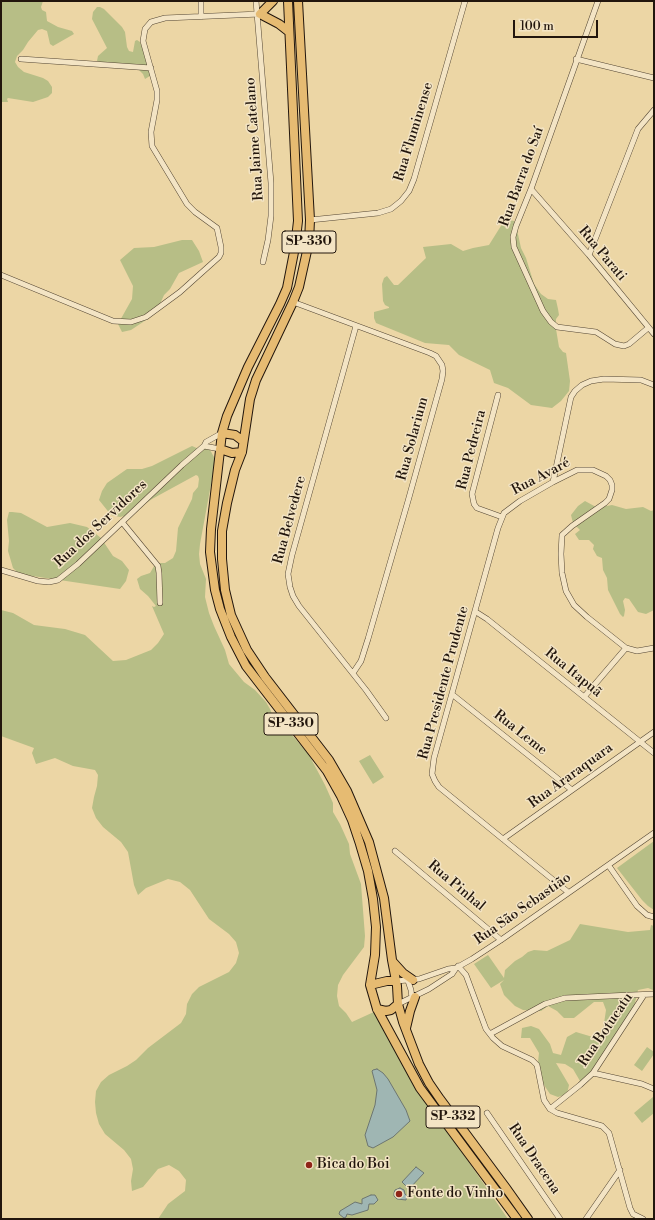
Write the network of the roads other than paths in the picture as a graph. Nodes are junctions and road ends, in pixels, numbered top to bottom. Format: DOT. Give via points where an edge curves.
graph roads {
  1 [pos="201,1"];
  2 [pos="256,1"];
  3 [pos="273,1"];
  4 [pos="288,1"];
  5 [pos="298,1"];
  6 [pos="465,1"];
  7 [pos="598,1"];
  8 [pos="259,14"];
  9 [pos="201,17"];
  10 [pos="288,31"];
  11 [pos="21,59"];
  12 [pos="576,59"];
  13 [pos="151,68"];
  14 [pos="654,78"];
  15 [pos="654,110"];
  16 [pos="531,190"];
  17 [pos="310,220"];
  18 [pos="589,255"];
  19 [pos="263,262"];
  20 [pos="1,275"];
  21 [pos="293,302"];
  22 [pos="356,326"];
  23 [pos="648,328"];
  24 [pos="654,334"];
  25 [pos="654,385"];
  26 [pos="498,395"];
  27 [pos="222,433"];
  28 [pos="243,441"];
  29 [pos="204,446"];
  30 [pos="220,449"];
  31 [pos="242,452"];
  32 [pos="553,482"];
  33 [pos="502,517"];
  34 [pos="122,522"];
  35 [pos="1,570"];
  36 [pos="160,603"];
  37 [pos="476,612"];
  38 [pos="626,648"];
  39 [pos="654,648"];
  40 [pos="353,673"];
  41 [pos="453,695"];
  42 [pos="584,698"];
  43 [pos="386,718"];
  44 [pos="654,732"];
  45 [pos="640,741"];
  46 [pos="654,753"];
  47 [pos="572,790"];
  48 [pos="654,833"];
  49 [pos="503,839"];
  50 [pos="396,851"];
  51 [pos="609,866"];
  52 [pos="568,892"];
  53 [pos="654,917"];
  54 [pos="502,940"];
  55 [pos="392,960"];
  56 [pos="457,967"];
  57 [pos="410,980"];
  58 [pos="396,981"];
  59 [pos="370,985"];
  60 [pos="654,994"];
  61 [pos="644,995"];
  62 [pos="414,997"];
  63 [pos="398,1004"];
  64 [pos="377,1009"];
  65 [pos="406,1029"];
  66 [pos="490,1034"];
  67 [pos="593,1073"];
  68 [pos="654,1089"];
  69 [pos="550,1109"];
  70 [pos="487,1113"];
  71 [pos="620,1170"];
  72 [pos="517,1219"];
  73 [pos="528,1219"];
  74 [pos="560,1219"];
  75 [pos="586,1219"];
  76 [pos="643,1219"];
  1 -- 9 [label="street"];
  2 -- 8 [label="street, Rua Jaime Catelano"];
  3 -- 8 [label="main road"];
  4 -- 10 [label="main road, SP-330"];
  5 -- 17 [label="main road, SP-330"];
  6 -- 17 [label="street, Rua Fluminense" via="409,191 391,209 378,214"];
  7 -- 12 [label="street, Rua Barra do Saí"];
  8 -- 9 [label="street"];
  8 -- 10 [label="main road"];
  8 -- 19 [label="street, Rua Jaime Catelano" via="271,183 271,216"];
  9 -- 13 [label="street" via="165,18 148,25 143,41"];
  10 -- 27 [label="main road, SP-330" via="298,221 296,247 282,299 248,367"];
  11 -- 13 [label="street"];
  12 -- 14 [label="street"];
  12 -- 16 [label="street, Rua Barra do Saí"];
  13 -- 20 [label="street" via="158,96 151,132 152,146 187,204 216,228 222,247 219,257 180,292 146,317 131,322 107,318"];
  15 -- 18 [label="street" via="638,129"];
  16 -- 18 [label="street, Rua Parati"];
  16 -- 23 [label="street, Rua Barra do Saí" via="513,236 514,247 543,311 551,322 565,329 596,332 614,344 624,346"];
  17 -- 21 [label="main road, SP-330" via="309,242"];
  18 -- 23 [label="street, Rua Parati"];
  21 -- 22 [label="street, Rua Solarium"];
  21 -- 28 [label="main road, SP-330" via="256,380"];
  22 -- 40 [label="street, Rua Belvedere" via="288,574 293,596 299,606"];
  22 -- 40 [label="street, Rua Solarium" via="436,356 443,371 368,639 361,661"];
  23 -- 24 [label="street, Rua Parati"];
  25 -- 32 [label="street" via="641,380 604,379 591,381 575,391 569,404"];
  26 -- 33 [label="street, Rua Pedreira" via="472,494 477,508"];
  27 -- 28 [label="main road" via="235,435"];
  27 -- 29 [label="street, Rua dos Servidores" via="206,442"];
  27 -- 30 [label="main road, SP-330"];
  28 -- 31 [label="main road, SP-330"];
  29 -- 30 [label="street"];
  29 -- 34 [label="street, Rua dos Servidores"];
  30 -- 31 [label="main road"];
  30 -- 59 [label="main road, SP-330" via="210,544 215,590 231,637 246,666 327,771 352,820 368,871 373,899 376,927"];
  31 -- 55 [label="main road, SP-330" via="228,496 221,545 223,574 231,615 255,664 329,760 347,792 369,842 384,898"];
  32 -- 33 [label="street, Rua Avaré" via="510,507"];
  32 -- 38 [label="street, Rua Avaré" via="577,470 588,469 610,480 612,490 605,503 562,535 562,573 566,591 574,605"];
  33 -- 37 [label="street, Rua Presidente Prudente"];
  34 -- 35 [label="street, Rua dos Servidores" via="58,580 49,582"];
  34 -- 36 [label="street" via="158,566"];
  37 -- 41 [label="street, Rua Presidente Prudente"];
  37 -- 42 [label="street, Rua Itapuã"];
  38 -- 39 [label="street"];
  38 -- 42 [label="street"];
  40 -- 43 [label="street, Rua Belvedere"];
  41 -- 47 [label="street, Rua Leme"];
  41 -- 49 [label="street, Rua Presidente Prudente" via="432,766 432,774 439,787"];
  42 -- 45 [label="street, Rua Itapuã"];
  44 -- 45 [label="street, Rua Araraquara"];
  45 -- 46 [label="street, Rua Itapuã"];
  45 -- 47 [label="street, Rua Araraquara"];
  47 -- 49 [label="street, Rua Araraquara"];
  48 -- 51 [label="street, Rua São Sebastião"];
  49 -- 52 [label="street, Rua Presidente Prudente"];
  50 -- 54 [label="street, Rua Pinhal"];
  51 -- 52 [label="street, Rua São Sebastião"];
  51 -- 53 [label="street" via="637,906 647,915"];
  52 -- 54 [label="street, Rua São Sebastião"];
  54 -- 56 [label="street, Rua São Sebastião"];
  55 -- 57 [label="main road"];
  55 -- 58 [label="main road, SP-330"];
  56 -- 57 [label="street, Rua São Sebastião"];
  56 -- 62 [label="street" via="452,974"];
  56 -- 66 [label="street" via="466,975"];
  57 -- 58 [label="street, Rua São Sebastião"];
  57 -- 62 [label="street"];
  58 -- 59 [label="main road"];
  58 -- 63 [label="main road"];
  59 -- 64 [label="main road"];
  60 -- 61 [label="street"];
  61 -- 66 [label="street" via="565,998 546,1004"];
  61 -- 67 [label="street, Rua Botucatu"];
  62 -- 63 [label="street"];
  62 -- 65 [label="main road"];
  63 -- 64 [label="main road" via="391,1010"];
  63 -- 65 [label="main road, SP-332"];
  64 -- 72 [label="main road, SP-332" via="420,1088"];
  65 -- 73 [label="main road, SP-332" via="429,1083"];
  66 -- 69 [label="street" via="502,1046 535,1062 544,1100"];
  67 -- 68 [label="street"];
  67 -- 69 [label="street, Rua Botucatu"];
  69 -- 71 [label="street" via="602,1126 609,1133"];
  70 -- 74 [label="street, Rua Dracena"];
  71 -- 75 [label="street"];
  71 -- 76 [label="street" via="630,1208 633,1214"];
}
